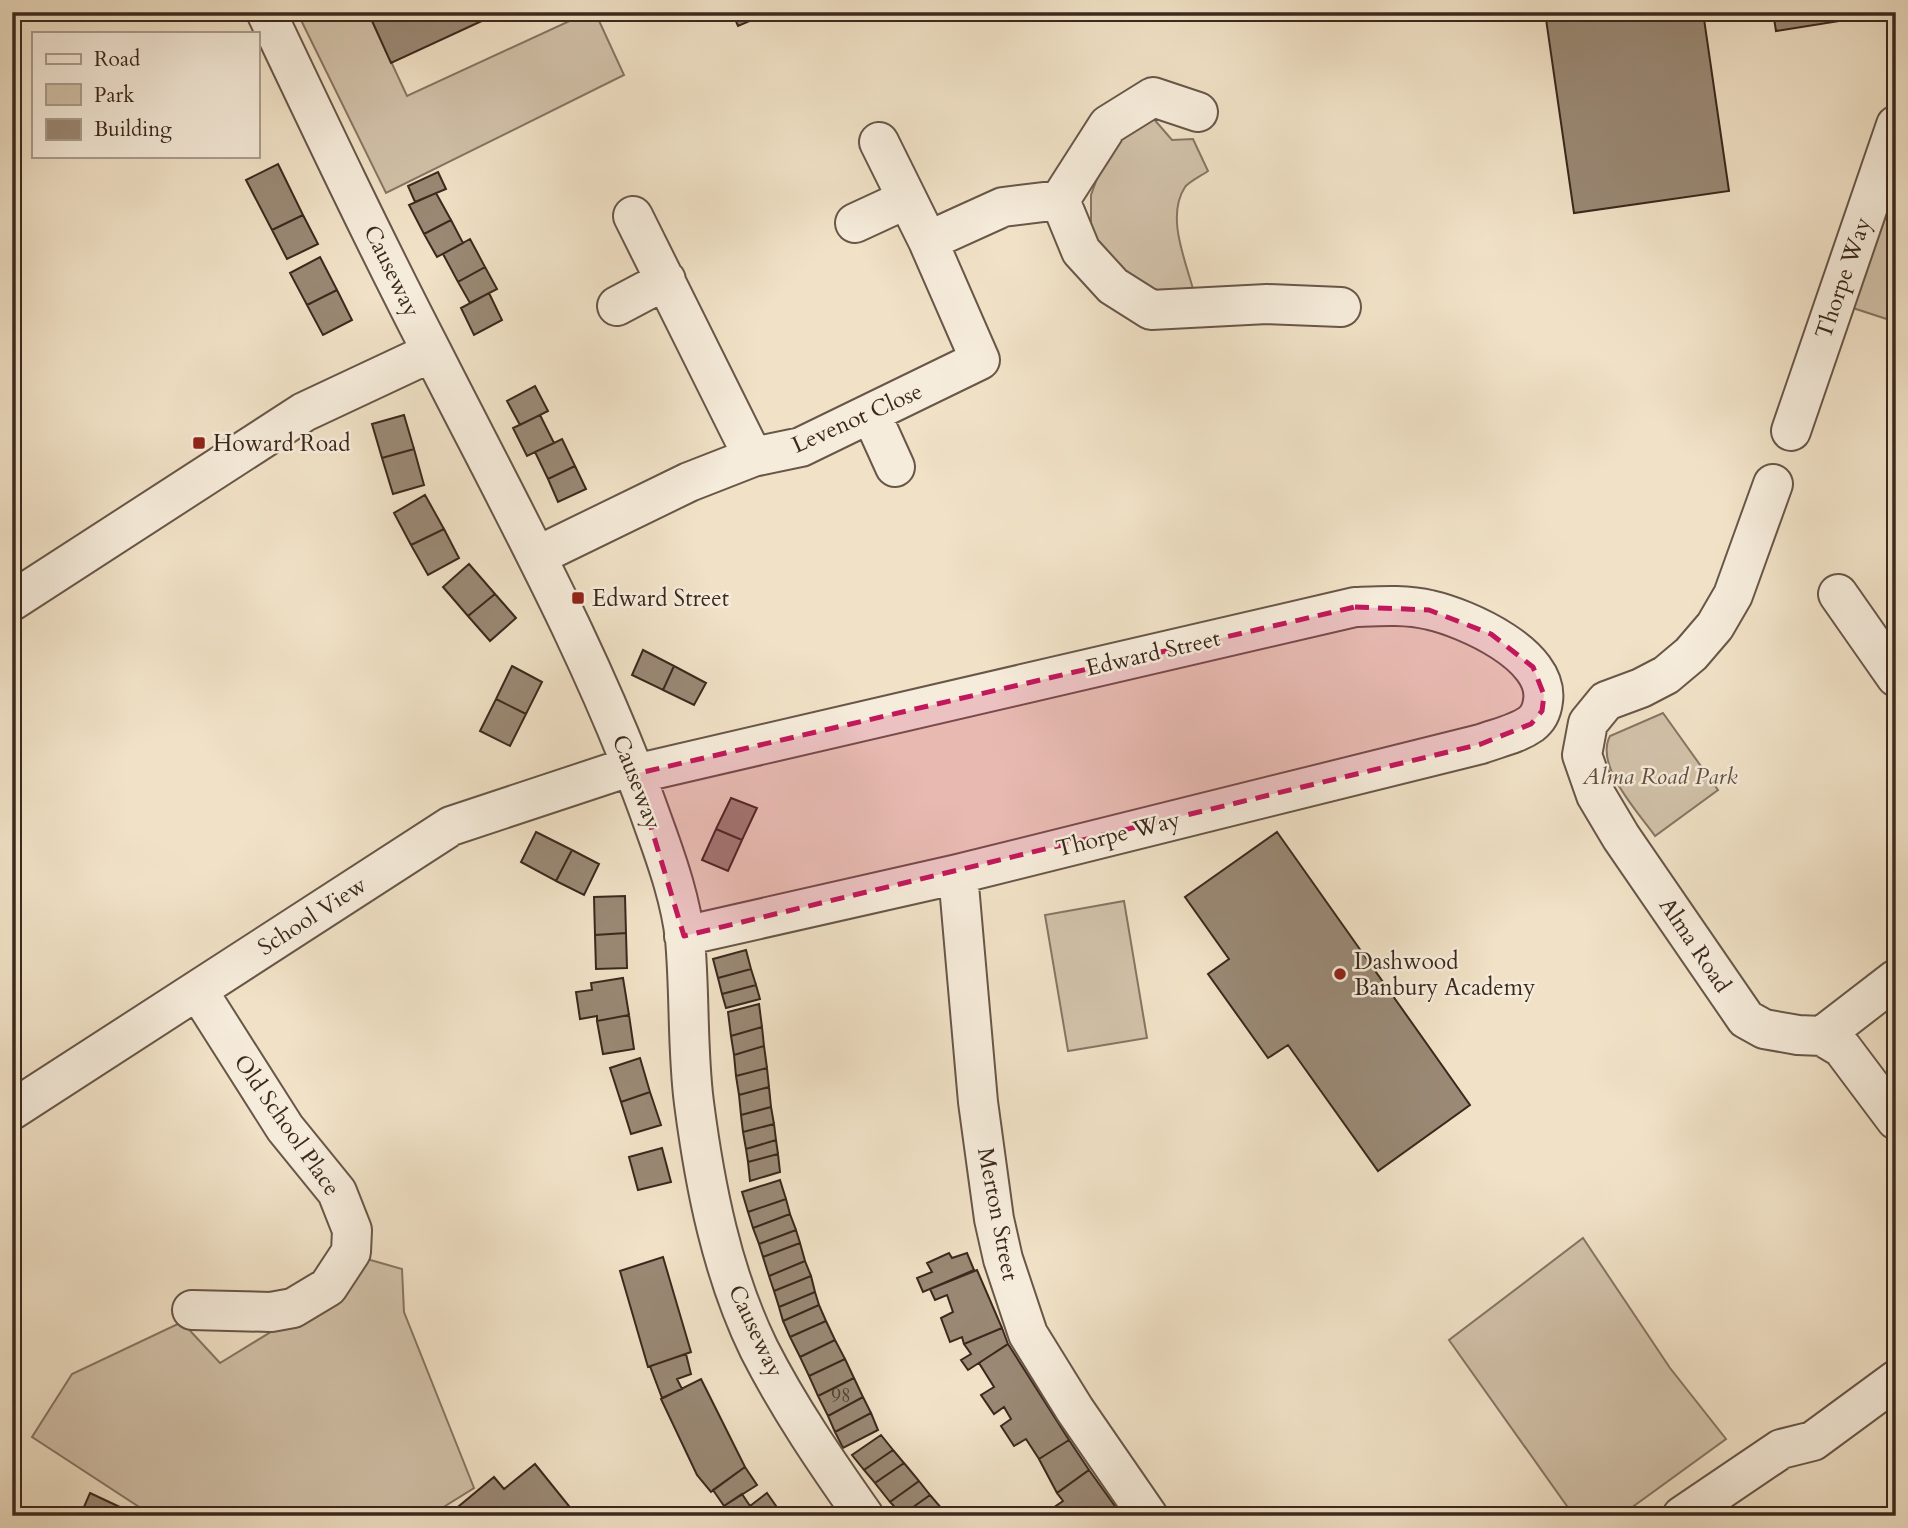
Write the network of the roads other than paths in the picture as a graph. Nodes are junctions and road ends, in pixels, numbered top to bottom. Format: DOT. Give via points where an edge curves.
graph roads {
  1 [pos="266,12"];
  2 [pos="1198,112"];
  3 [pos="1896,125"];
  4 [pos="879,142"];
  5 [pos="907,199"];
  6 [pos="1060,200"];
  7 [pos="634,216"];
  8 [pos="855,223"];
  9 [pos="928,241"];
  10 [pos="667,280"];
  11 [pos="617,306"];
  12 [pos="1341,307"];
  13 [pos="432,352"];
  14 [pos="871,414"];
  15 [pos="1791,431"];
  16 [pos="753,457"];
  17 [pos="895,467"];
  18 [pos="1773,484"];
  19 [pos="537,556"];
  20 [pos="1838,594"];
  21 [pos="12,601"];
  22 [pos="1896,677"];
  23 [pos="1542,711"];
  24 [pos="634,770"];
  25 [pos="958,874"];
  26 [pos="684,936"];
  27 [pos="1896,979"];
  28 [pos="198,990"];
  29 [pos="1822,1035"];
  30 [pos="12,1110"];
  31 [pos="1896,1120"];
  32 [pos="192,1310"];
  33 [pos="1896,1380"];
  34 [pos="864,1516"];
  35 [pos="1148,1516"];
  36 [pos="1682,1516"];
  1 -- 13 [label="street, Causeway"];
  2 -- 6 [label="street" via="1153,97 1108,125"];
  3 -- 15 [label="street, Thorpe Way"];
  4 -- 5 [label="street, Levenot Close"];
  5 -- 8 [label="street"];
  5 -- 9 [label="street, Levenot Close"];
  6 -- 9 [label="street" via="1003,207"];
  6 -- 12 [label="street" via="1081,251 1113,286 1151,310 1267,304"];
  7 -- 10 [label="street"];
  9 -- 14 [label="street, Levenot Close" via="980,360"];
  10 -- 11 [label="street"];
  10 -- 16 [label="street"];
  13 -- 19 [label="street, Causeway"];
  13 -- 21 [label="street" via="304,412"];
  14 -- 16 [label="street, Levenot Close" via="801,447"];
  14 -- 17 [label="street"];
  16 -- 19 [label="street, Levenot Close" via="689,482"];
  18 -- 29 [label="street, Alma Road" via="1733,595 1715,626 1692,654 1666,675 1606,701 1588,723 1582,755 1596,796 1621,837 1746,1019 1764,1029"];
  19 -- 24 [label="street, Causeway"];
  20 -- 22 [label="street"];
  23 -- 24 [label="street, Edward Street" via="1544,695 1533,667 1491,634 1429,610 1355,607"];
  23 -- 25 [label="street, Thorpe Way" via="1531,724 1481,744"];
  24 -- 26 [label="street, Causeway" via="673,885"];
  24 -- 28 [label="street, School View" via="451,826"];
  25 -- 26 [label="street, Thorpe Way"];
  25 -- 35 [label="street, Merton Street" via="978,1102 1003,1259 1028,1334"];
  26 -- 34 [label="street, Causeway" via="694,1100 711,1208 732,1282 759,1348 816,1448"];
  27 -- 29 [label="street"];
  28 -- 30 [label="street, School View"];
  28 -- 32 [label="street, Old School Place" via="285,1128 337,1192 352,1230 351,1252 328,1287 293,1308 271,1312"];
  29 -- 31 [label="street" via="1842,1048"];
  33 -- 36 [label="street" via="1813,1441 1781,1449"];
}
